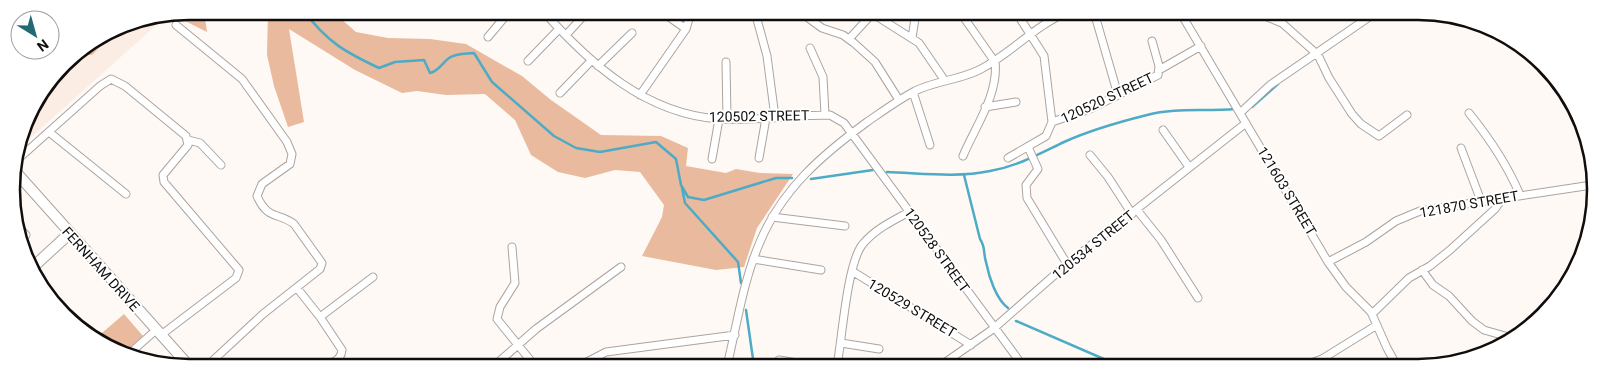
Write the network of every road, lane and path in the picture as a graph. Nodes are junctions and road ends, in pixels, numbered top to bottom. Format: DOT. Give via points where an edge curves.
graph roads {
  1 [pos="502,20"];
  2 [pos="551,20"];
  3 [pos="580,20"];
  4 [pos="673,20"];
  5 [pos="689,20"];
  6 [pos="757,20"];
  7 [pos="811,20"];
  8 [pos="865,20"];
  9 [pos="882,20"];
  10 [pos="915,20"];
  11 [pos="966,20"];
  12 [pos="1021,20"];
  13 [pos="1055,20"];
  14 [pos="1096,20"];
  15 [pos="1185,20"];
  16 [pos="1364,20"];
  17 [pos="1278,21"];
  18 [pos="176,25"];
  19 [pos="559,29"];
  20 [pos="686,29"];
  21 [pos="632,33"];
  22 [pos="1031,34"];
  23 [pos="566,36"];
  24 [pos="488,37"];
  25 [pos="912,38"];
  26 [pos="849,39"];
  27 [pos="1152,41"];
  28 [pos="1201,46"];
  29 [pos="810,48"];
  30 [pos="1314,53"];
  31 [pos="528,61"];
  32 [pos="726,62"];
  33 [pos="995,62"];
  34 [pos="595,63"];
  35 [pos="1160,70"];
  36 [pos="945,81"];
  37 [pos="914,92"];
  38 [pos="560,93"];
  39 [pos="640,95"];
  40 [pos="1118,95"];
  41 [pos="899,100"];
  42 [pos="1016,102"];
  43 [pos="985,107"];
  44 [pos="1240,112"];
  45 [pos="1469,113"];
  46 [pos="825,115"];
  47 [pos="1407,115"];
  48 [pos="775,117"];
  49 [pos="766,118"];
  50 [pos="723,119"];
  51 [pos="1052,122"];
  52 [pos="1246,123"];
  53 [pos="1163,130"];
  54 [pos="49,132"];
  55 [pos="853,132"];
  56 [pos="188,140"];
  57 [pos="930,145"];
  58 [pos="1460,148"];
  59 [pos="1030,150"];
  60 [pos="23,154"];
  61 [pos="1090,155"];
  62 [pos="963,156"];
  63 [pos="759,158"];
  64 [pos="1008,158"];
  65 [pos="712,159"];
  66 [pos="221,165"];
  67 [pos="1189,167"];
  68 [pos="20,177"];
  69 [pos="1587,187"];
  70 [pos="126,194"];
  71 [pos="1520,195"];
  72 [pos="1502,199"];
  73 [pos="1481,201"];
  74 [pos="909,212"];
  75 [pos="1135,212"];
  76 [pos="772,216"];
  77 [pos="845,226"];
  78 [pos="70,234"];
  79 [pos="512,247"];
  80 [pos="753,259"];
  81 [pos="1328,262"];
  82 [pos="37,264"];
  83 [pos="1067,264"];
  84 [pos="621,267"];
  85 [pos="821,270"];
  86 [pos="1422,270"];
  87 [pos="852,271"];
  88 [pos="373,277"];
  89 [pos="297,288"];
  90 [pos="1198,298"];
  91 [pos="1372,314"];
  92 [pos="320,317"];
  93 [pos="1377,326"];
  94 [pos="994,330"];
  95 [pos="159,332"];
  96 [pos="735,335"];
  97 [pos="1503,335"];
  98 [pos="841,343"];
  99 [pos="518,345"];
  100 [pos="971,345"];
  101 [pos="879,349"];
  102 [pos="135,350"];
  103 [pos="183,359"];
  104 [pos="215,359"];
  105 [pos="336,359"];
  106 [pos="502,359"];
  107 [pos="529,359"];
  108 [pos="590,359"];
  109 [pos="729,359"];
  110 [pos="838,359"];
  111 [pos="950,359"];
  112 [pos="1017,359"];
  113 [pos="1322,359"];
  114 [pos="1394,359"];
  1 -- 24 [label="street"];
  2 -- 19 [label="street, 120502 STREET"];
  3 -- 23 [label="street"];
  4 -- 20 [label="street"];
  5 -- 20 [label="street"];
  6 -- 48 [label="street" via="767,56"];
  7 -- 26 [label="street"];
  8 -- 26 [label="street"];
  9 -- 25 [label="street"];
  10 -- 25 [label="street"];
  11 -- 33 [label="street"];
  12 -- 22 [label="street"];
  13 -- 22 [label="street"];
  14 -- 40 [label="street"];
  15 -- 28 [label="street, 121603 STREET"];
  16 -- 30 [label="street"];
  17 -- 30 [label="street"];
  18 -- 89 [label="street" via="242,79 290,149 290,164 262,184 257,196 272,216 294,224 320,260 320,269"];
  19 -- 23 [label="street, 120502 STREET"];
  19 -- 31 [label="street"];
  20 -- 39 [label="street"];
  21 -- 34 [label="street"];
  22 -- 33 [label="street"];
  22 -- 51 [label="street" via="1047,66"];
  23 -- 34 [label="street, 120502 STREET"];
  25 -- 36 [label="street" via="928,54"];
  26 -- 41 [label="street" via="875,62"];
  27 -- 35 [label="street, 120520 STREET"];
  28 -- 35 [label="street"];
  28 -- 44 [label="street, 121603 STREET"];
  29 -- 46 [label="street" via="823,77"];
  30 -- 44 [label="street" via="1270,84"];
  30 -- 47 [label="street" via="1361,124 1379,136"];
  32 -- 50 [label="street"];
  33 -- 36 [label="street" via="976,72"];
  33 -- 43 [label="street" via="996,80"];
  34 -- 38 [label="street"];
  34 -- 39 [label="street, 120502 STREET"];
  35 -- 40 [label="street, 120520 STREET" via="1156,77"];
  36 -- 37 [label="street"];
  37 -- 41 [label="street"];
  37 -- 57 [label="street"];
  39 -- 50 [label="street, 120502 STREET" via="668,109"];
  40 -- 51 [label="street, 120520 STREET"];
  41 -- 55 [label="street"];
  42 -- 43 [label="street"];
  43 -- 62 [label="street"];
  44 -- 52 [label="street, 121603 STREET"];
  45 -- 71 [label="street" via="1494,145"];
  46 -- 48 [label="street, 120502 STREET"];
  46 -- 55 [label="street, 120502 STREET" via="839,119"];
  48 -- 49 [label="street, 120502 STREET"];
  49 -- 50 [label="street, 120502 STREET"];
  49 -- 63 [label="street"];
  50 -- 65 [label="street"];
  51 -- 59 [label="street" via="1046,136"];
  52 -- 67 [label="street, 120534 STREET"];
  52 -- 81 [label="street, 121603 STREET"];
  53 -- 67 [label="street"];
  54 -- 56 [label="street" via="111,79 132,91 182,131"];
  54 -- 60 [label="street"];
  54 -- 70 [label="street"];
  55 -- 74 [label="street, 120528 STREET"];
  55 -- 76 [label="street" via="808,169"];
  56 -- 66 [label="street" via="200,143"];
  56 -- 95 [label="street" via="186,149 163,175 164,182 236,265 238,274"];
  58 -- 73 [label="street"];
  59 -- 64 [label="street"];
  59 -- 83 [label="street" via="1037,166 1025,192"];
  61 -- 75 [label="street"];
  67 -- 75 [label="street, 120534 STREET"];
  68 -- 78 [label="street, FERNHAM DRIVE"];
  69 -- 71 [label="street, 121870 STREET"];
  71 -- 72 [label="street, 121870 STREET"];
  72 -- 73 [label="street, 121870 STREET"];
  72 -- 86 [label="street" via="1450,250"];
  73 -- 81 [label="street, 121870 STREET" via="1406,216"];
  74 -- 87 [label="street" via="884,226 865,242"];
  74 -- 94 [label="street, 120528 STREET"];
  75 -- 83 [label="street, 120534 STREET"];
  75 -- 90 [label="street" via="1161,240"];
  76 -- 77 [label="street"];
  76 -- 80 [label="street"];
  78 -- 82 [label="street"];
  78 -- 95 [label="street, FERNHAM DRIVE"];
  79 -- 99 [label="street" via="514,283 497,319"];
  80 -- 85 [label="street"];
  80 -- 96 [label="street"];
  81 -- 91 [label="street, 121603 STREET"];
  83 -- 94 [label="street, 120534 STREET"];
  84 -- 99 [label="street"];
  86 -- 91 [label="street" via="1409,278"];
  86 -- 97 [label="street" via="1472,321 1484,330"];
  87 -- 98 [label="street"];
  87 -- 100 [label="street, 120529 STREET"];
  88 -- 92 [label="street"];
  89 -- 92 [label="street"];
  89 -- 104 [label="street"];
  91 -- 93 [label="street, 121603 STREET"];
  92 -- 105 [label="street" via="342,347 342,354"];
  93 -- 113 [label="street"];
  93 -- 114 [label="street, 121603 STREET"];
  94 -- 100 [label="street, 120534 STREET"];
  94 -- 112 [label="street, 120528 STREET"];
  95 -- 102 [label="street"];
  95 -- 103 [label="street, FERNHAM DRIVE"];
  96 -- 108 [label="street" via="612,351"];
  96 -- 109 [label="street"];
  98 -- 101 [label="street"];
  98 -- 110 [label="street"];
  99 -- 106 [label="street"];
  99 -- 107 [label="street"];
  100 -- 111 [label="street, 120534 STREET"];
}
